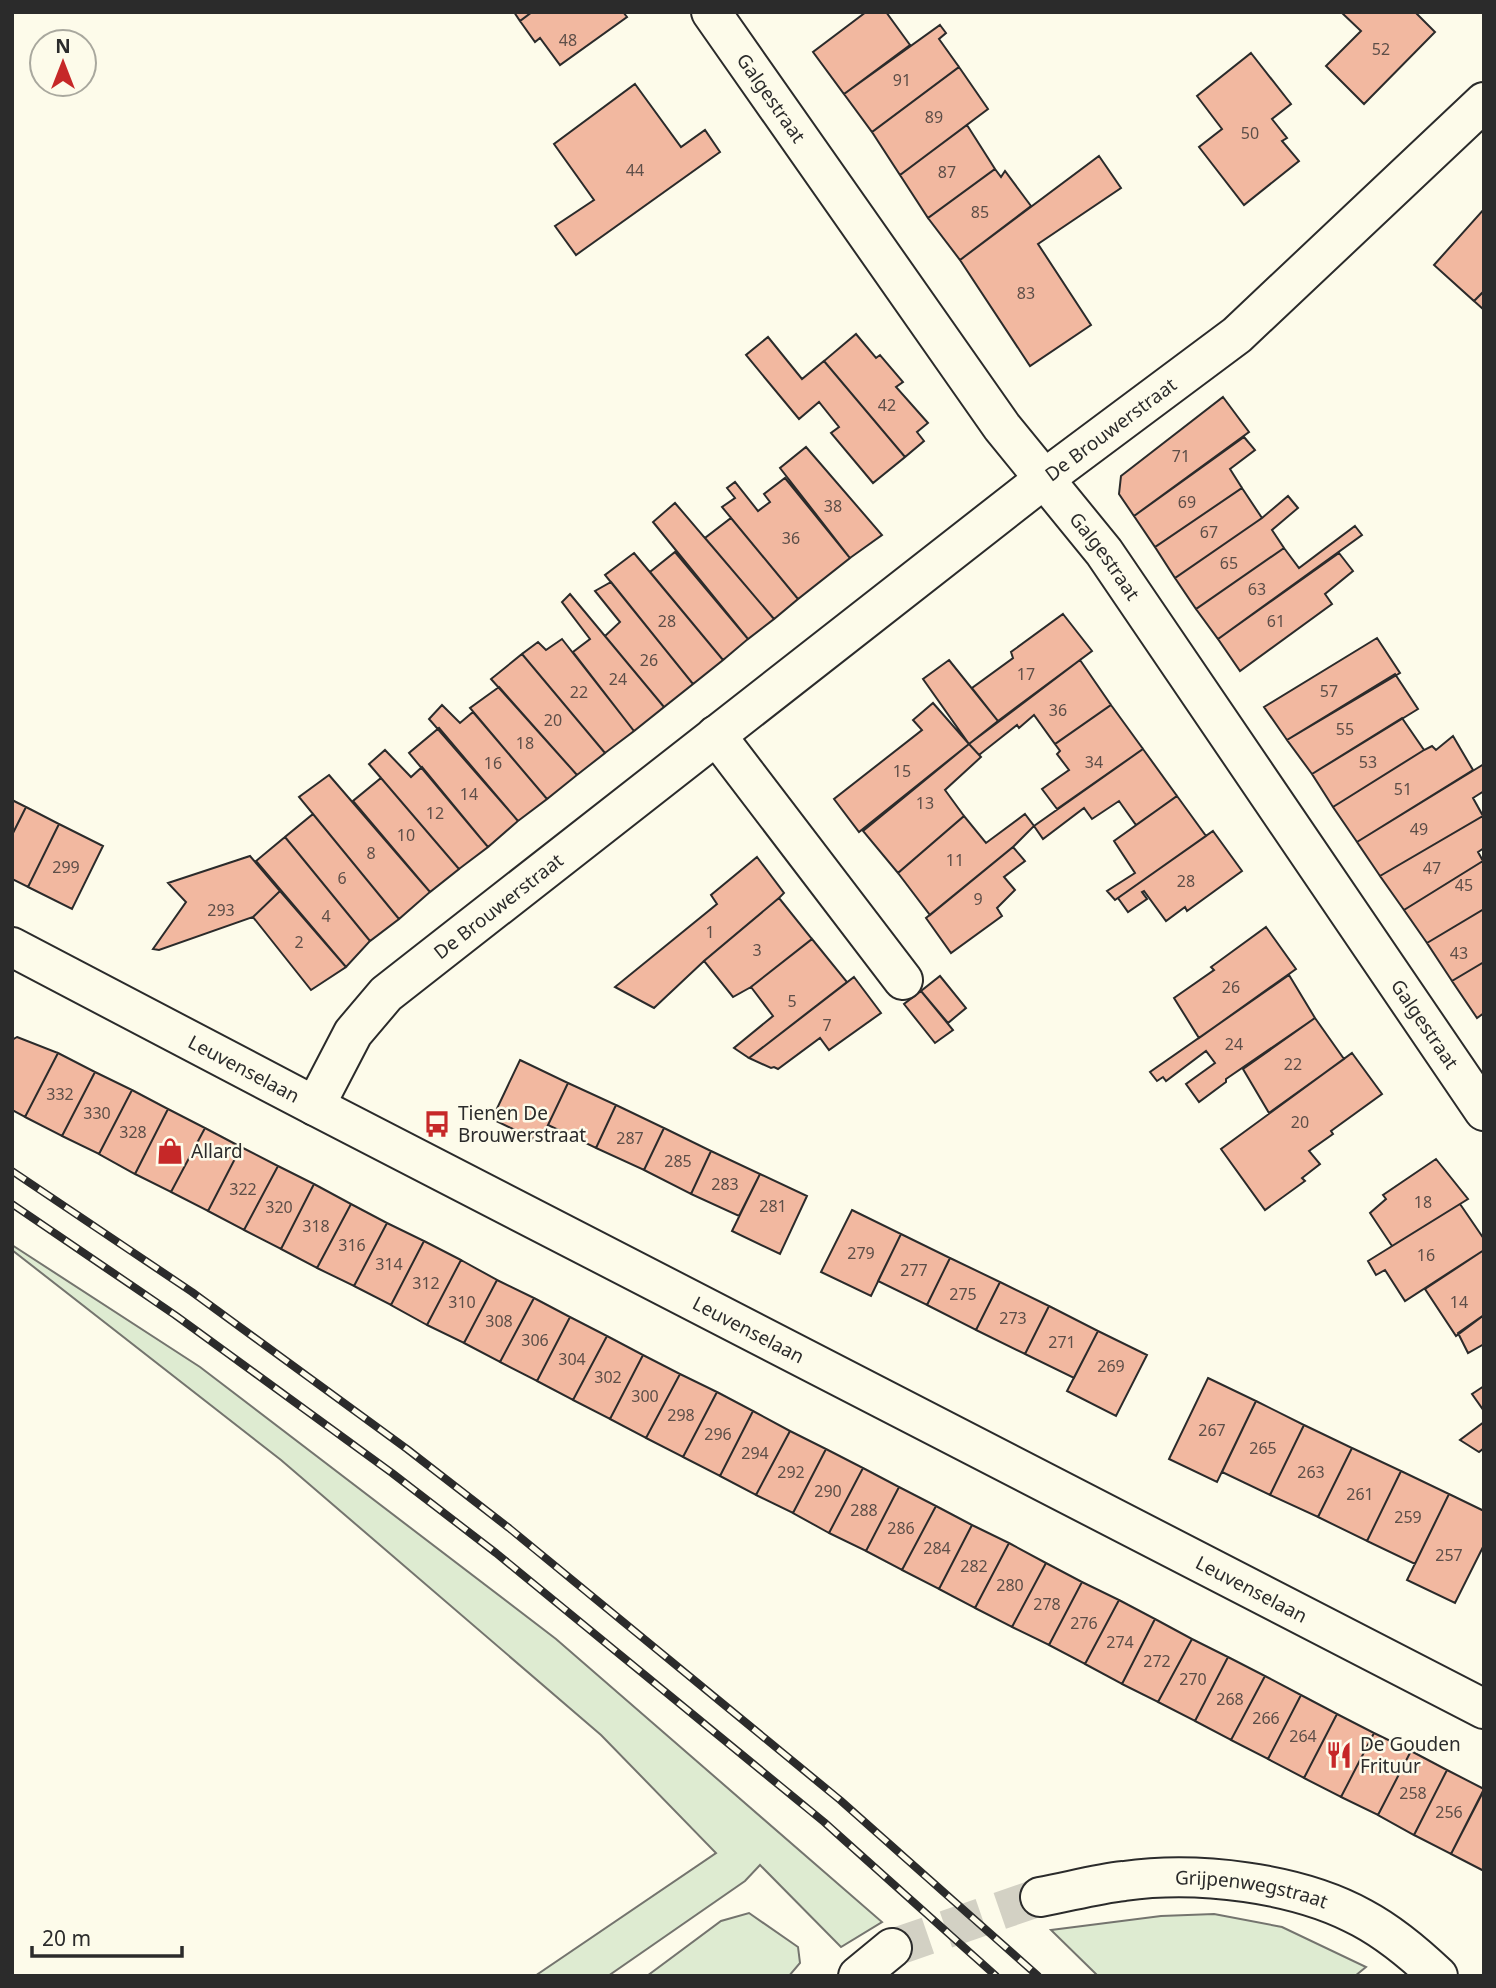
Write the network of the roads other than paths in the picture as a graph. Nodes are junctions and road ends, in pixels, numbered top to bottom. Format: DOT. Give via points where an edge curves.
graph roads {
  1 [pos="711,12"];
  2 [pos="1484,102"];
  3 [pos="1044,479"];
  4 [pos="716,735"];
  5 [pos="12,947"];
  6 [pos="903,980"];
  7 [pos="315,1106"];
  8 [pos="1484,1111"];
  9 [pos="1484,1709"];
  10 [pos="1040,1897"];
  11 [pos="892,1948"];
  12 [pos="858,1976"];
  13 [pos="1438,1976"];
  1 -- 3 [label="street, Galgestraat" via="1002,427"];
  2 -- 3 [label="street, De Brouwerstraat" via="1237,335"];
  3 -- 4 [label="street, De Brouwerstraat"];
  3 -- 8 [label="street, Galgestraat" via="1104,552"];
  4 -- 6 [label="street"];
  4 -- 7 [label="street, De Brouwerstraat" via="386,994 353,1032"];
  5 -- 7 [label="street, Leuvenselaan"];
  7 -- 9 [label="street, Leuvenselaan"];
  10 -- 13 [label="street, Grijpenwegstraat" via="1124,1881 1184,1876 1240,1881 1300,1893 1361,1917 1413,1952"];
  11 -- 12 [label="street"];
}
